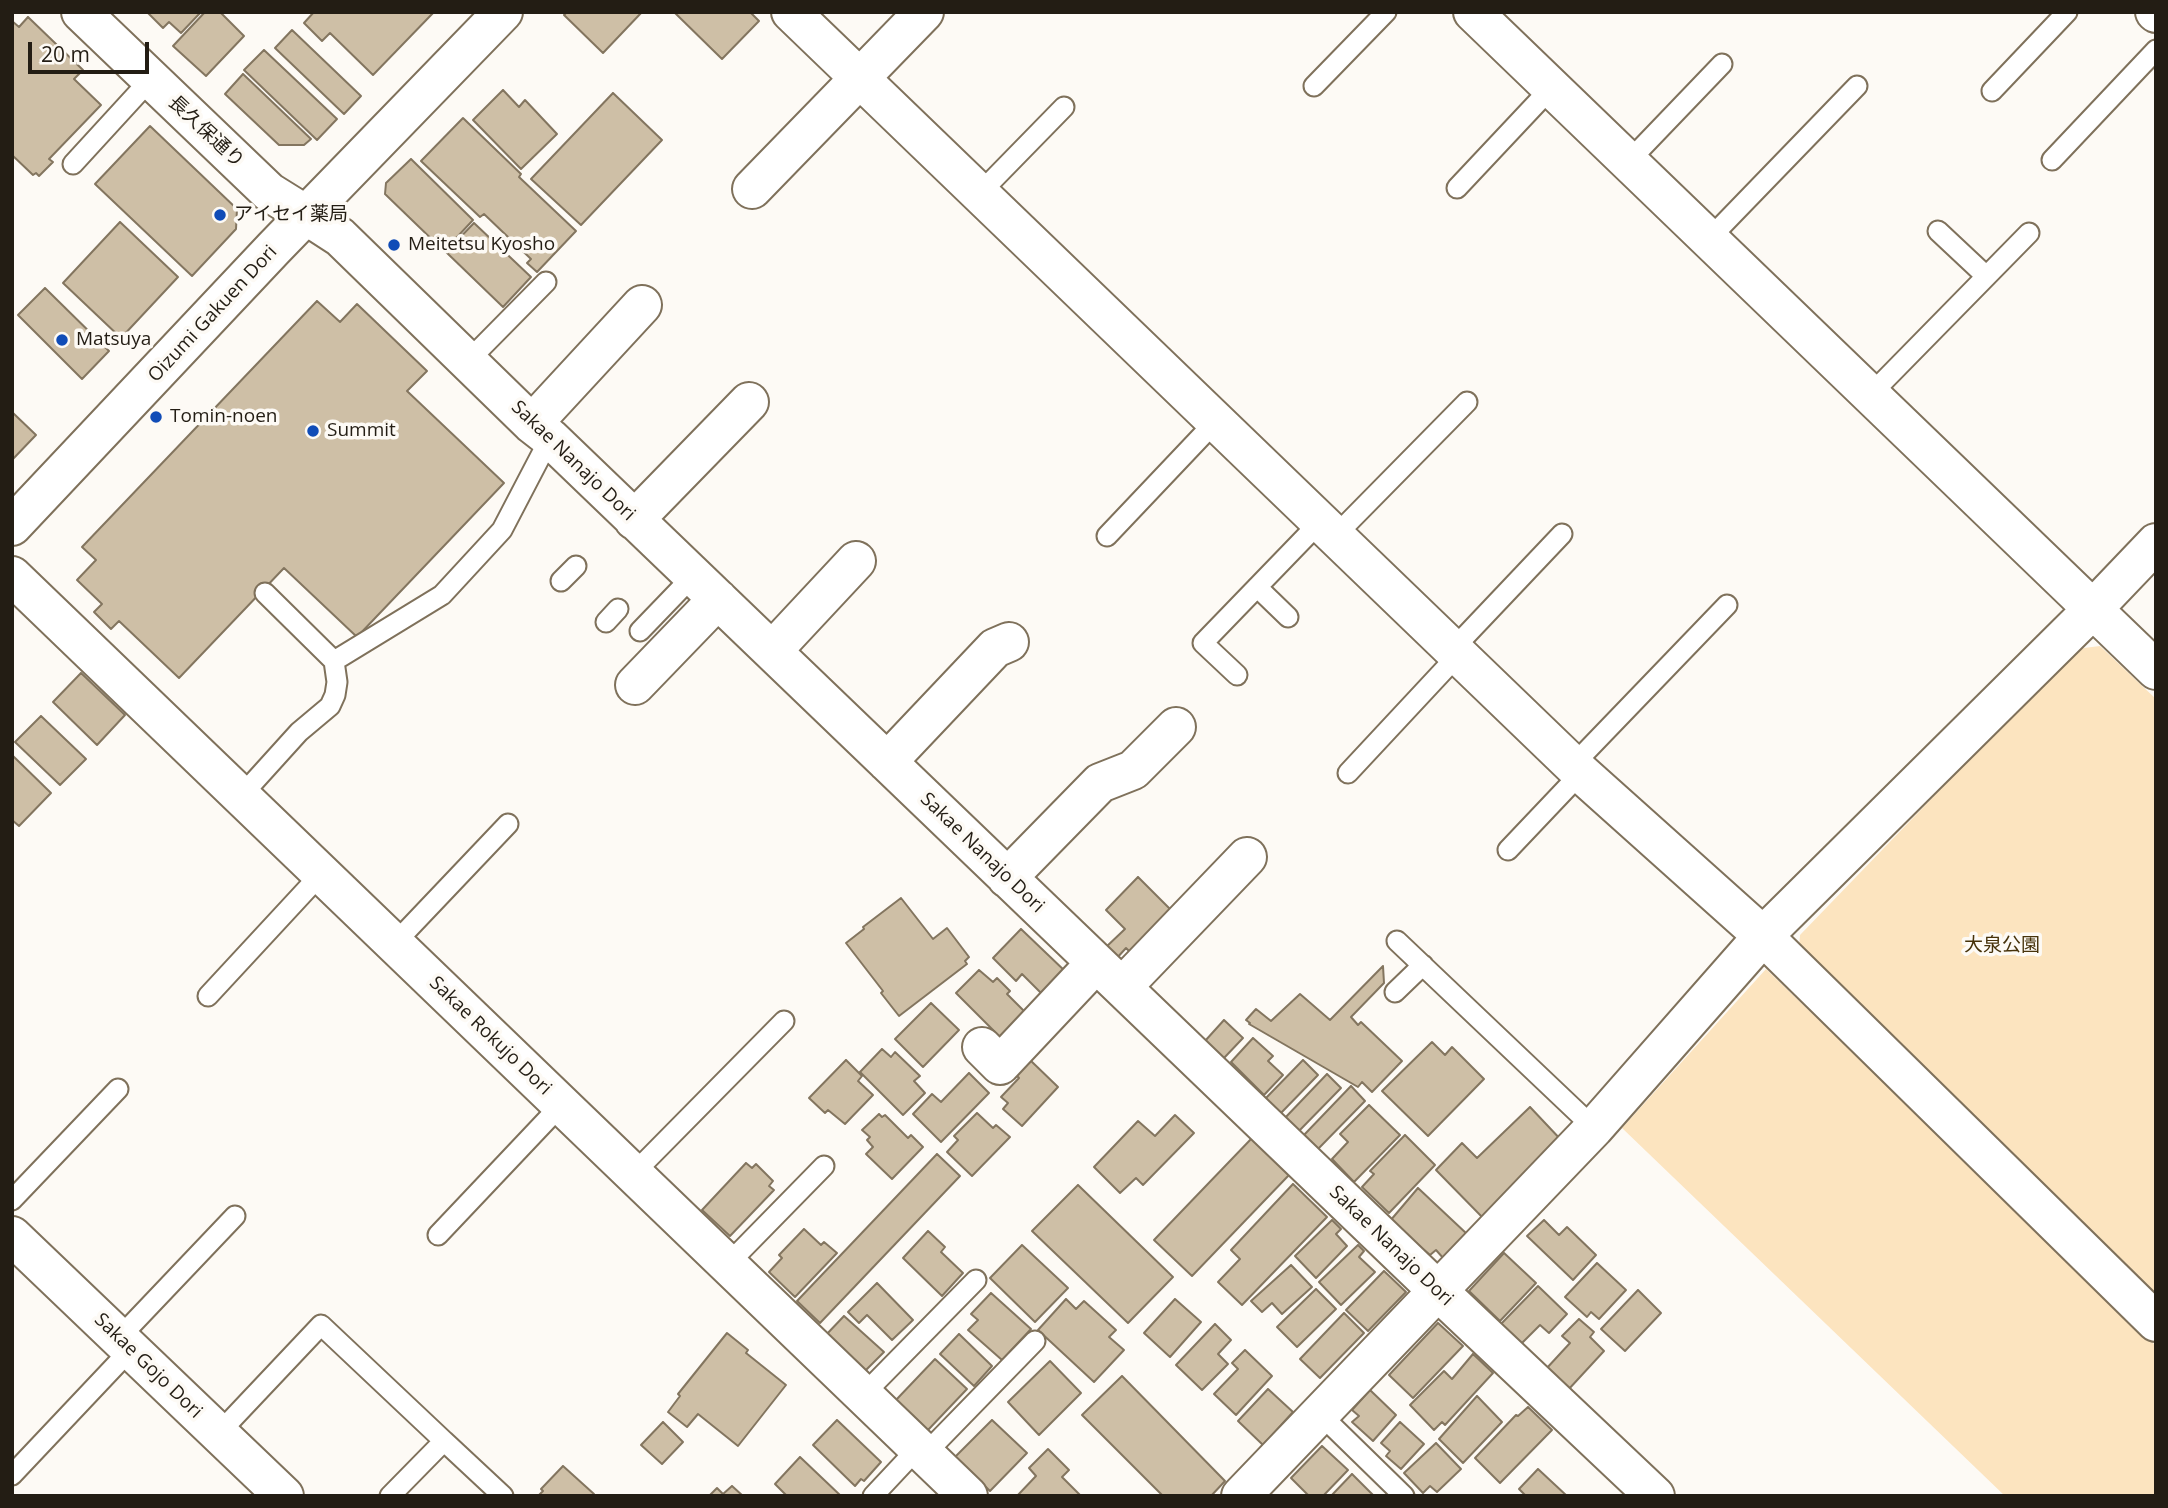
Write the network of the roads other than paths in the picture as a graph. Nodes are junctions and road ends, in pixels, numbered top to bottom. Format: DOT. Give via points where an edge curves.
graph roads {
  1 [pos="503,12"];
  2 [pos="791,12"];
  3 [pos="924,12"];
  4 [pos="1386,12"];
  5 [pos="1473,12"];
  6 [pos="2067,12"];
  7 [pos="83,13"];
  8 [pos="2156,50"];
  9 [pos="1722,64"];
  10 [pos="860,78"];
  11 [pos="150,80"];
  12 [pos="1314,86"];
  13 [pos="1857,86"];
  14 [pos="1551,88"];
  15 [pos="1992,91"];
  16 [pos="1064,107"];
  17 [pos="2052,160"];
  18 [pos="1628,162"];
  19 [pos="73,164"];
  20 [pos="1457,188"];
  21 [pos="752,189"];
  22 [pos="979,194"];
  23 [pos="306,215"];
  24 [pos="1938,231"];
  25 [pos="2029,233"];
  26 [pos="1708,240"];
  27 [pos="1986,276"];
  28 [pos="546,282"];
  29 [pos="642,305"];
  30 [pos="468,361"];
  31 [pos="1870,395"];
  32 [pos="748,402"];
  33 [pos="1467,402"];
  34 [pos="1216,421"];
  35 [pos="541,431"];
  36 [pos="634,520"];
  37 [pos="12,526"];
  38 [pos="1327,529"];
  39 [pos="1562,534"];
  40 [pos="1107,536"];
  41 [pos="2156,544"];
  42 [pos="856,561"];
  43 [pos="576,566"];
  44 [pos="12,576"];
  45 [pos="561,581"];
  46 [pos="1257,587"];
  47 [pos="705,588"];
  48 [pos="265,593"];
  49 [pos="1727,605"];
  50 [pos="2093,609"];
  51 [pos="1288,617"];
  52 [pos="640,631"];
  53 [pos="1009,642"];
  54 [pos="772,651"];
  55 [pos="1455,652"];
  56 [pos="334,661"];
  57 [pos="2156,670"];
  58 [pos="1237,676"];
  59 [pos="635,685"];
  60 [pos="1176,727"];
  61 [pos="887,762"];
  62 [pos="1577,769"];
  63 [pos="1348,773"];
  64 [pos="242,795"];
  65 [pos="508,824"];
  66 [pos="1508,850"];
  67 [pos="1247,857"];
  68 [pos="321,874"];
  69 [pos="1007,878"];
  70 [pos="1763,936"];
  71 [pos="1397,941"];
  72 [pos="394,944"];
  73 [pos="1423,965"];
  74 [pos="1109,975"];
  75 [pos="1395,992"];
  76 [pos="208,996"];
  77 [pos="784,1021"];
  78 [pos="982,1047"];
  79 [pos="118,1090"];
  80 [pos="561,1105"];
  81 [pos="1594,1128"];
  82 [pos="824,1166"];
  83 [pos="633,1174"];
  84 [pos="12,1200"];
  85 [pos="235,1216"];
  86 [pos="438,1234"];
  87 [pos="12,1236"];
  88 [pos="727,1265"];
  89 [pos="976,1280"];
  90 [pos="1438,1291"];
  91 [pos="2156,1321"];
  92 [pos="1035,1341"];
  93 [pos="125,1343"];
  94 [pos="863,1395"];
  95 [pos="1320,1414"];
  96 [pos="219,1433"];
  97 [pos="444,1441"];
  98 [pos="921,1451"];
  99 [pos="12,1475"];
  100 [pos="274,1492"];
  101 [pos="390,1496"];
  102 [pos="503,1496"];
  103 [pos="873,1496"];
  104 [pos="968,1496"];
  105 [pos="1241,1496"];
  106 [pos="1404,1496"];
  107 [pos="1655,1496"];
  1 -- 23 [label="street, Oizumi Gakuen Dori"];
  2 -- 10 [label="street"];
  3 -- 10 [label="street"];
  4 -- 12 [label="lane"];
  5 -- 14 [label="street"];
  6 -- 15 [label="lane"];
  7 -- 11 [label="street, 長久保通り"];
  8 -- 17 [label="lane"];
  9 -- 18 [label="lane"];
  10 -- 21 [label="street"];
  10 -- 22 [label="street"];
  11 -- 19 [label="lane"];
  11 -- 23 [label="street, 長久保通り" via="269,192"];
  13 -- 26 [label="lane"];
  14 -- 18 [label="street"];
  14 -- 20 [label="lane"];
  16 -- 22 [label="lane"];
  18 -- 26 [label="street"];
  22 -- 34 [label="street"];
  23 -- 30 [label="street, Sakae Nanajo Dori" via="340,237"];
  23 -- 37 [label="street, Oizumi Gakuen Dori"];
  24 -- 27 [label="lane"];
  25 -- 27 [label="lane"];
  26 -- 31 [label="street"];
  27 -- 31 [label="lane"];
  28 -- 30 [label="lane"];
  29 -- 35 [label="street"];
  30 -- 35 [label="street, Sakae Nanajo Dori"];
  31 -- 50 [label="street"];
  32 -- 36 [label="street"];
  33 -- 38 [label="lane"];
  34 -- 38 [label="street"];
  34 -- 40 [label="lane"];
  35 -- 36 [label="street, Sakae Nanajo Dori"];
  35 -- 56 [label="lane" via="502,530 442,595"];
  36 -- 47 [label="street, Sakae Nanajo Dori"];
  38 -- 46 [label="lane"];
  38 -- 55 [label="street"];
  39 -- 55 [label="lane"];
  41 -- 50 [label="street"];
  42 -- 54 [label="street"];
  43 -- 45 [label="lane"];
  44 -- 64 [label="street, Sakae Rokujo Dori"];
  46 -- 51 [label="lane"];
  46 -- 58 [label="lane" via="1203,643"];
  47 -- 52 [label="lane"];
  47 -- 54 [label="street, Sakae Nanajo Dori"];
  47 -- 59 [label="street"];
  48 -- 56 [label="lane"];
  49 -- 62 [label="lane"];
  50 -- 57 [label="street"];
  50 -- 70 [label="street"];
  53 -- 61 [label="street" via="995,648"];
  54 -- 61 [label="street, Sakae Nanajo Dori"];
  55 -- 62 [label="street"];
  55 -- 63 [label="lane"];
  56 -- 64 [label="lane" via="337,682 330,706 299,732"];
  60 -- 69 [label="street" via="1133,770 1100,783"];
  61 -- 69 [label="street, Sakae Nanajo Dori"];
  62 -- 66 [label="lane"];
  62 -- 70 [label="street"];
  64 -- 68 [label="street, Sakae Rokujo Dori"];
  65 -- 72 [label="lane"];
  67 -- 74 [label="street"];
  68 -- 72 [label="street, Sakae Rokujo Dori"];
  68 -- 76 [label="lane"];
  69 -- 74 [label="street, Sakae Nanajo Dori"];
  70 -- 81 [label="street"];
  70 -- 91 [label="street"];
  71 -- 73 [label="lane"];
  72 -- 80 [label="street, Sakae Rokujo Dori"];
  73 -- 75 [label="lane"];
  73 -- 81 [label="lane"];
  74 -- 78 [label="street" via="1000,1065"];
  74 -- 90 [label="street, Sakae Nanajo Dori" via="1148,1028"];
  77 -- 83 [label="lane"];
  79 -- 84 [label="lane"];
  80 -- 83 [label="street, Sakae Rokujo Dori"];
  80 -- 86 [label="lane"];
  81 -- 90 [label="street"];
  82 -- 88 [label="lane"];
  83 -- 88 [label="street, Sakae Rokujo Dori"];
  85 -- 93 [label="lane"];
  87 -- 93 [label="street, Sakae Gojo Dori"];
  88 -- 94 [label="street, Sakae Rokujo Dori"];
  89 -- 94 [label="lane"];
  90 -- 95 [label="street"];
  90 -- 107 [label="street, Sakae Nanajo Dori"];
  92 -- 98 [label="lane"];
  93 -- 96 [label="street, Sakae Gojo Dori"];
  93 -- 99 [label="lane"];
  94 -- 98 [label="street, Sakae Rokujo Dori"];
  95 -- 105 [label="street"];
  95 -- 106 [label="lane"];
  96 -- 97 [label="lane" via="321,1325"];
  96 -- 100 [label="street, Sakae Gojo Dori"];
  97 -- 101 [label="lane"];
  97 -- 102 [label="lane"];
  98 -- 103 [label="lane"];
  98 -- 104 [label="street, Sakae Rokujo Dori"];
}
